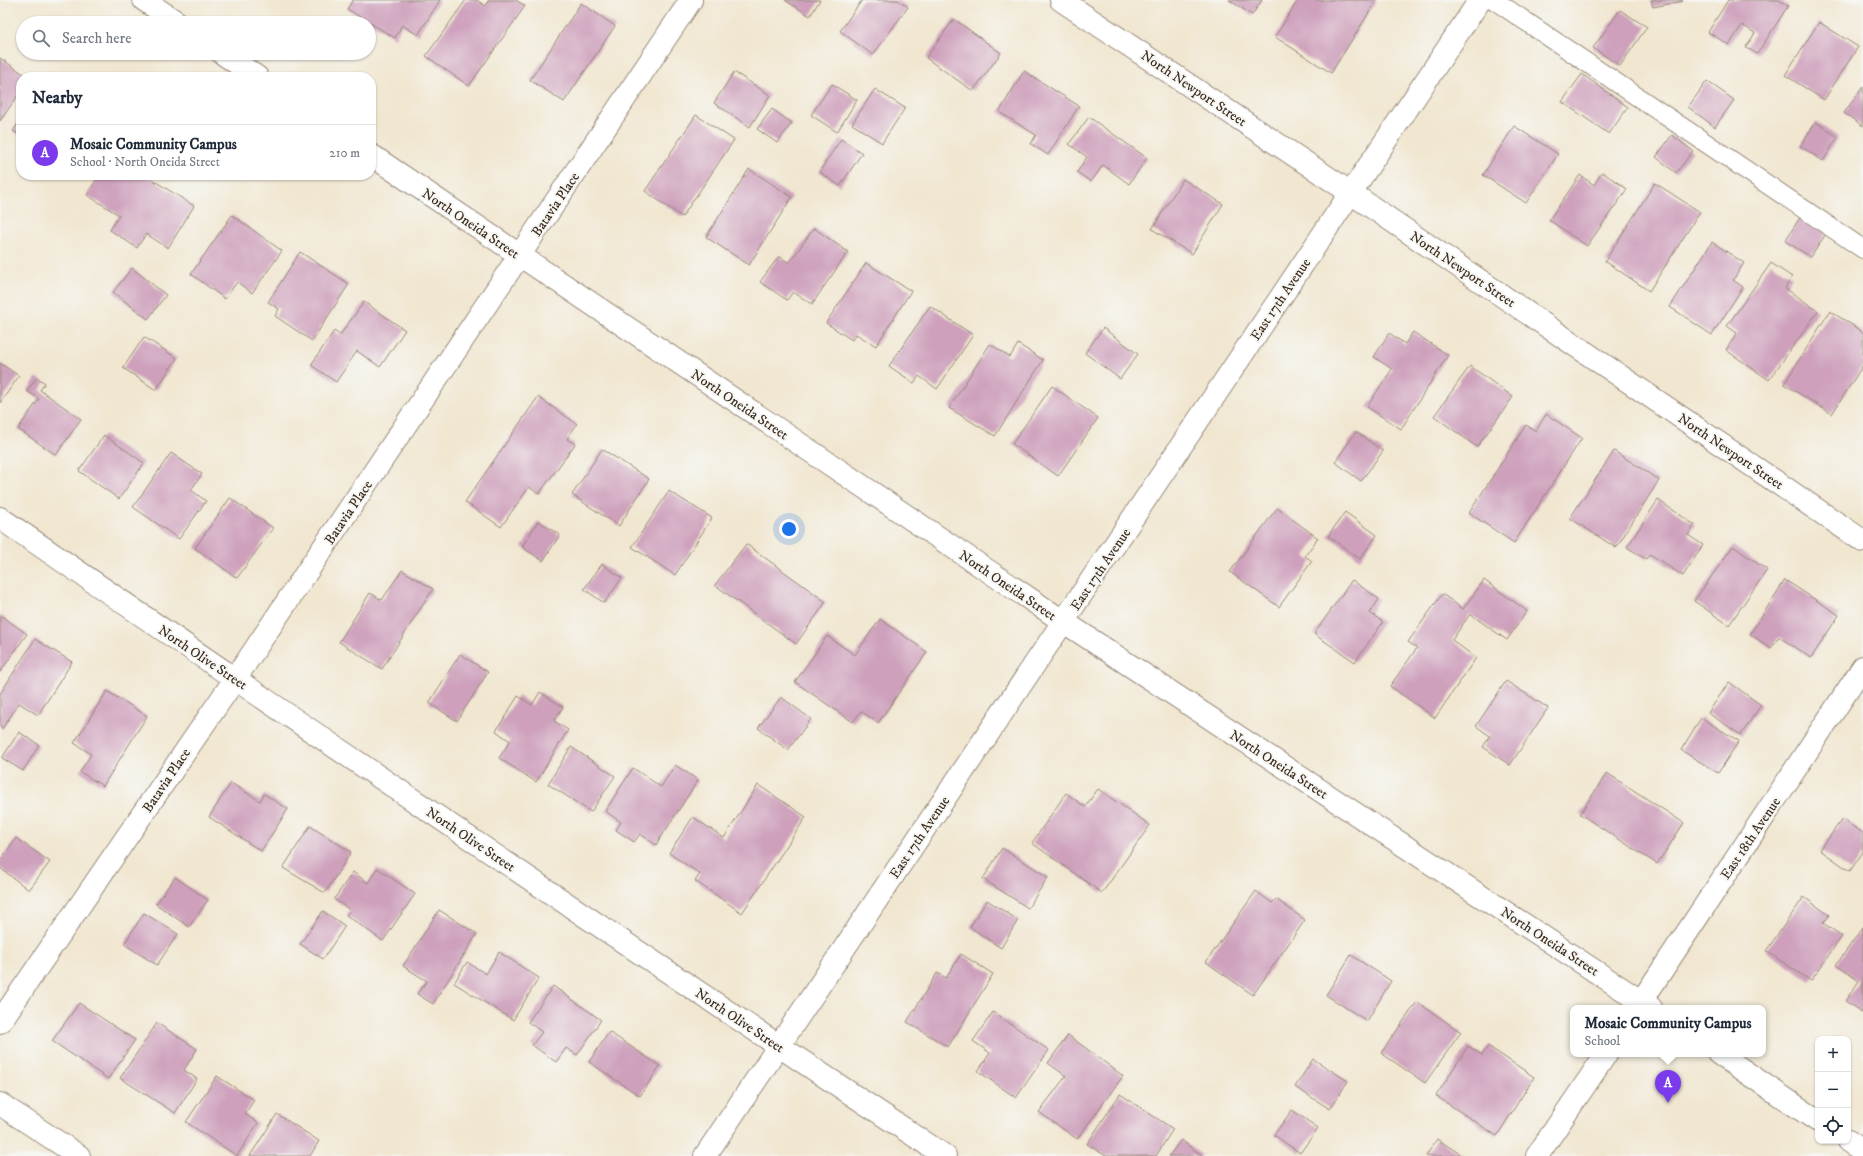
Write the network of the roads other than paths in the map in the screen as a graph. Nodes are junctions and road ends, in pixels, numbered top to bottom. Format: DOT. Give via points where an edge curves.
graph roads {
  1 [pos="144,0"];
  2 [pos="691,0"];
  3 [pos="1061,0"];
  4 [pos="1480,0"];
  5 [pos="1494,0"];
  6 [pos="168,16"];
  7 [pos="232,60"];
  8 [pos="250,72"];
  9 [pos="376,158"];
  10 [pos="1351,193"];
  11 [pos="1863,249"];
  12 [pos="520,256"];
  13 [pos="0,518"];
  14 [pos="1863,541"];
  15 [pos="1064,622"];
  16 [pos="1863,667"];
  17 [pos="235,680"];
  18 [pos="1641,1005"];
  19 [pos="1644,1005"];
  20 [pos="0,1022"];
  21 [pos="778,1046"];
  22 [pos="1604,1057"];
  23 [pos="1723,1057"];
  24 [pos="0,1104"];
  25 [pos="1815,1119"];
  26 [pos="1851,1143"];
  27 [pos="1863,1151"];
  28 [pos="78,1156"];
  29 [pos="704,1156"];
  30 [pos="945,1156"];
  31 [pos="1537,1156"];
  1 -- 6 [label="street"];
  2 -- 12 [label="street, Batavia Place"];
  3 -- 10 [label="street, North Newport Street"];
  4 -- 10 [label="street, East 17th Avenue"];
  5 -- 11 [label="lane"];
  7 -- 8 [label="street"];
  9 -- 12 [label="street, North Oneida Street"];
  10 -- 14 [label="street, North Newport Street"];
  10 -- 15 [label="street, East 17th Avenue"];
  12 -- 15 [label="street, North Oneida Street"];
  12 -- 17 [label="street, Batavia Place"];
  13 -- 17 [label="street, North Olive Street"];
  15 -- 18 [label="street, North Oneida Street"];
  15 -- 21 [label="street, East 17th Avenue"];
  16 -- 19 [label="street, East 18th Avenue"];
  17 -- 20 [label="street, Batavia Place"];
  17 -- 21 [label="street, North Olive Street"];
  21 -- 29 [label="street, East 17th Avenue"];
  21 -- 30 [label="street, North Olive Street"];
  22 -- 31 [label="street"];
  23 -- 25 [label="street"];
  24 -- 28 [label="street"];
  26 -- 27 [label="street"];
}
